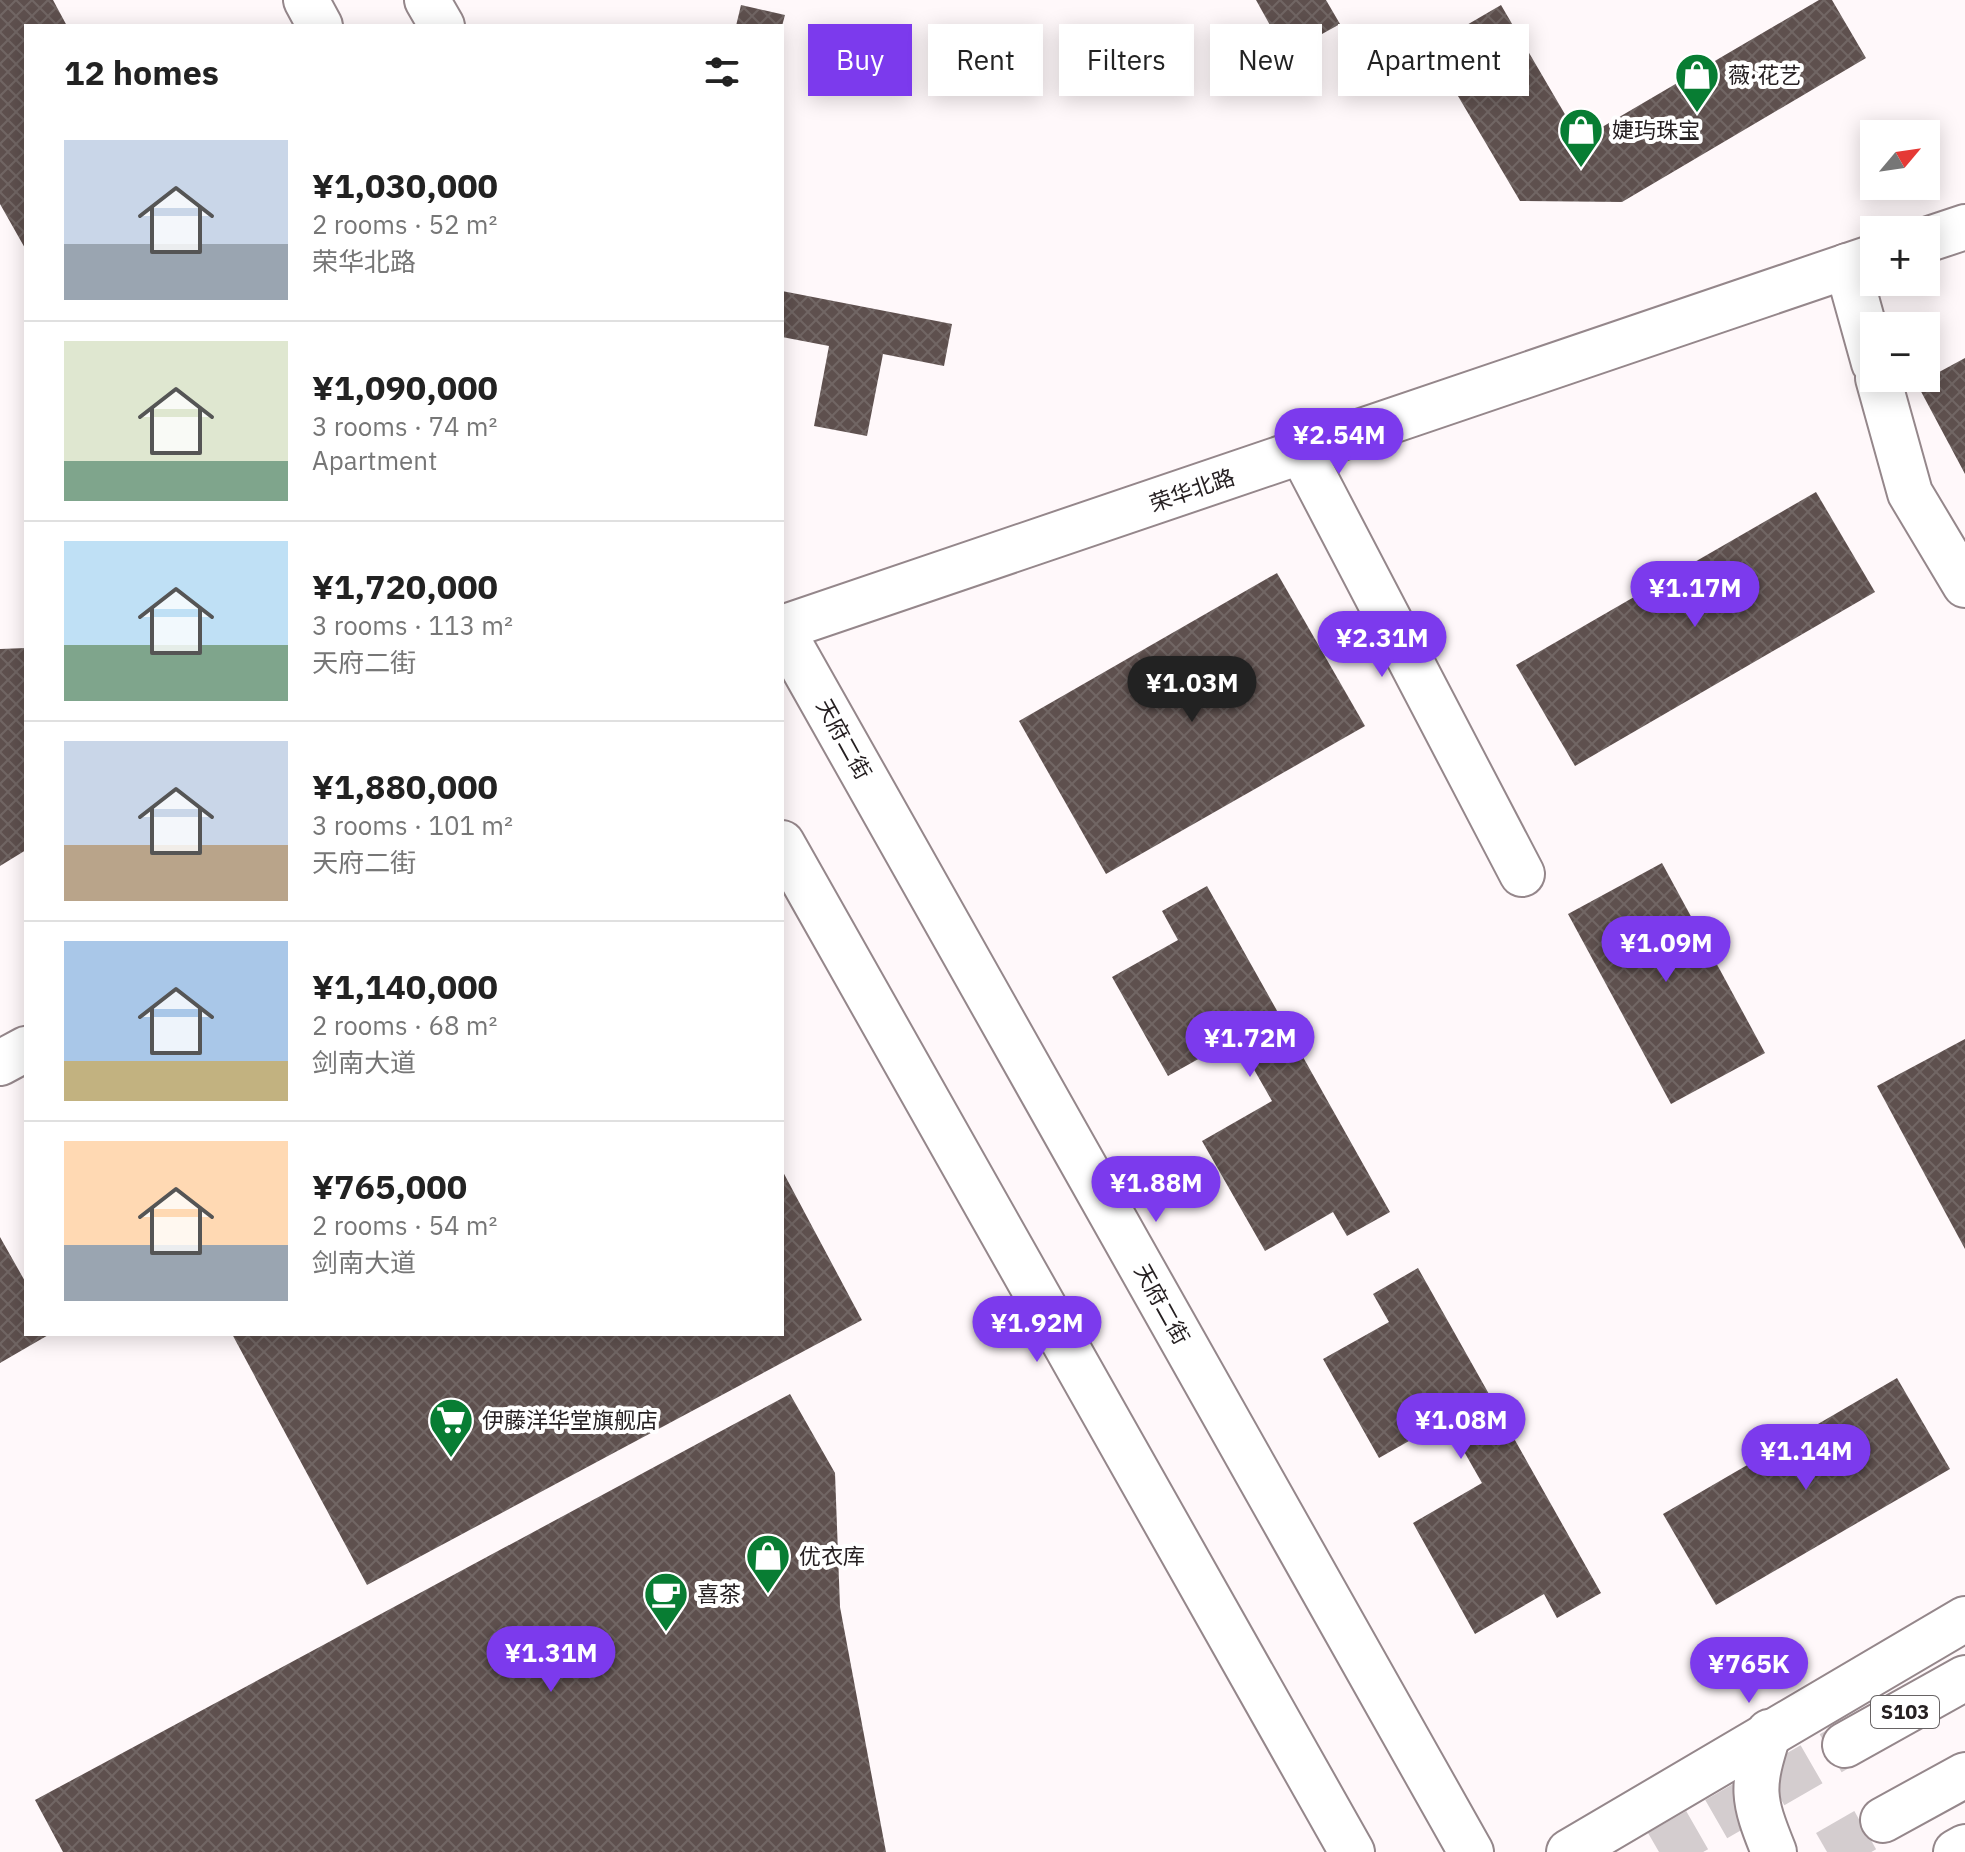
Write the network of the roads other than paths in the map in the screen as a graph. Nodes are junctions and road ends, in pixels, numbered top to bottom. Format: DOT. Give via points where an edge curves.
graph roads {
  1 [pos="306,0"];
  2 [pos="427,0"];
  3 [pos="319,24"];
  4 [pos="441,24"];
  5 [pos="1965,227"];
  6 [pos="1940,235"];
  7 [pos="1860,262"];
  8 [pos="1882,392"];
  9 [pos="1302,453"];
  10 [pos="1965,585"];
  11 [pos="784,628"];
  12 [pos="784,633"];
  13 [pos="784,847"];
  14 [pos="1522,874"];
  15 [pos="24,1050"];
  16 [pos="0,1063"];
  17 [pos="1965,1619"];
  18 [pos="1965,1678"];
  19 [pos="1769,1732"];
  20 [pos="1845,1745"];
  21 [pos="1965,1775"];
  22 [pos="1883,1820"];
  23 [pos="1965,1847"];
  24 [pos="1352,1852"];
  25 [pos="1471,1852"];
  26 [pos="1569,1852"];
  27 [pos="1774,1852"];
  28 [pos="1956,1852"];
  1 -- 3 [label="main road"];
  2 -- 4 [label="main road"];
  5 -- 6 [label="main road"];
  7 -- 9 [label="main road, 荣华北路"];
  8 -- 10 [label="main road" via="1910,493"];
  9 -- 11 [label="main road, 荣华北路"];
  9 -- 14 [label="main road"];
  12 -- 25 [label="main road, 天府二街"];
  13 -- 24 [label="main road"];
  15 -- 16 [label="main road"];
  17 -- 19 [label="main road"];
  18 -- 20 [label="main road, S103"];
  19 -- 26 [label="main road"];
  19 -- 27 [label="main road" via="1755,1775 1756,1809"];
  21 -- 22 [label="main road"];
  23 -- 28 [label="main road"];
}
